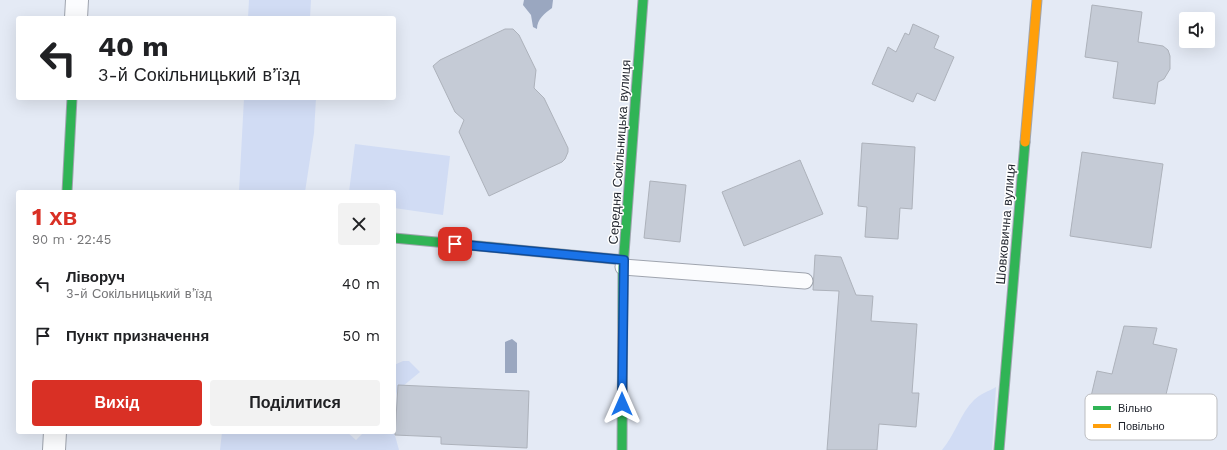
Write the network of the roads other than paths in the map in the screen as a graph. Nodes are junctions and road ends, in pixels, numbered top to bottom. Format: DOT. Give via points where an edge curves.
graph roads {
  1 [pos="78,0"];
  2 [pos="643,0"];
  3 [pos="1037,0"];
  4 [pos="76,16"];
  5 [pos="72,100"];
  6 [pos="67,190"];
  7 [pos="396,238"];
  8 [pos="624,264"];
  9 [pos="805,281"];
  10 [pos="55,434"];
  11 [pos="54,450"];
  12 [pos="622,450"];
  13 [pos="999,450"];
  1 -- 4 [label="street"];
  2 -- 8 [label="street, Середня Сокільницька вулиця"];
  3 -- 13 [label="street, Шовковична вулиця"];
  5 -- 6 [label="street"];
  7 -- 8 [label="street"];
  8 -- 9 [label="lane"];
  8 -- 12 [label="street, Середня Сокільницька вулиця"];
  10 -- 11 [label="street"];
}
